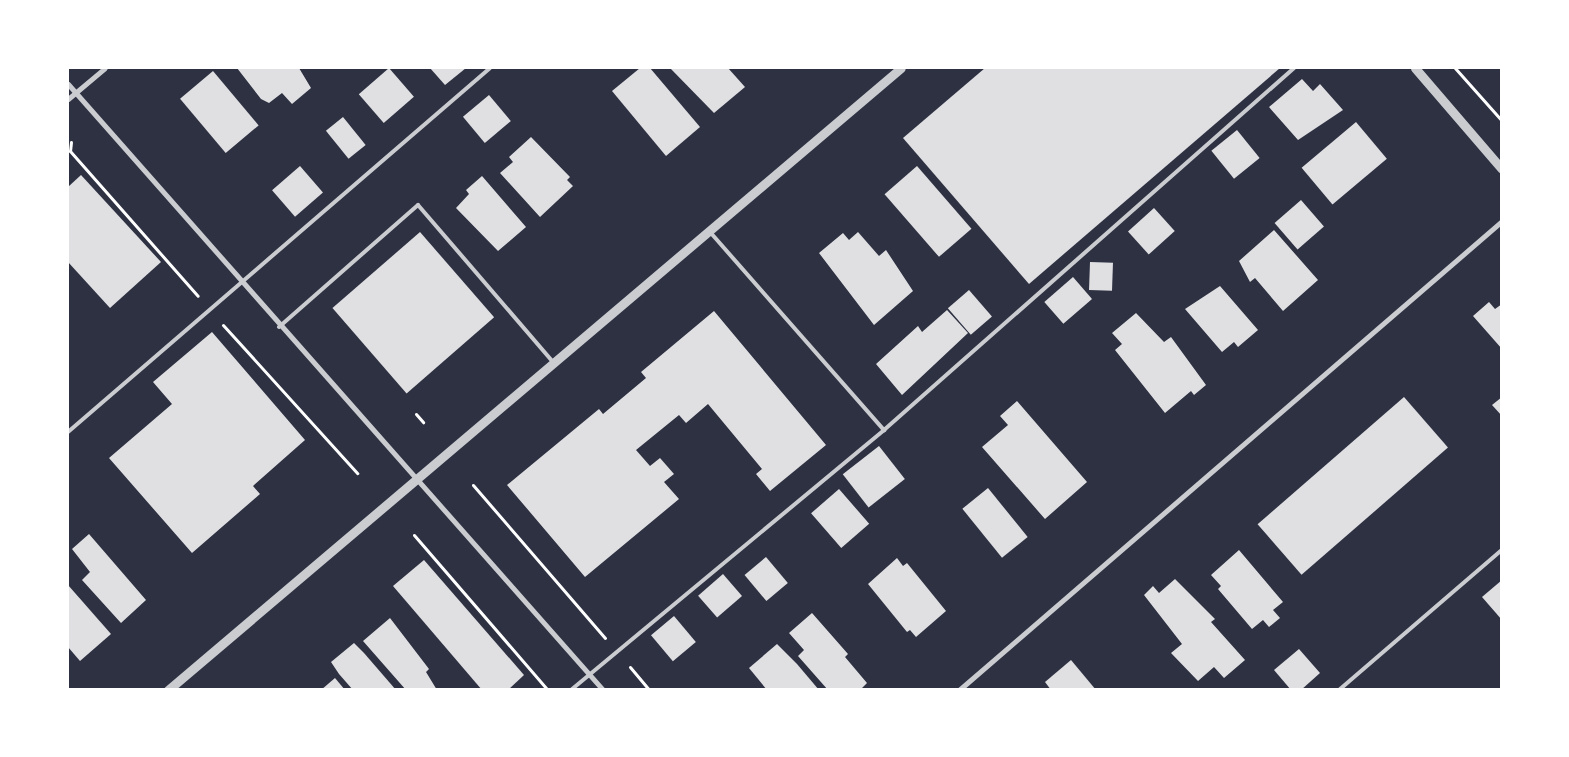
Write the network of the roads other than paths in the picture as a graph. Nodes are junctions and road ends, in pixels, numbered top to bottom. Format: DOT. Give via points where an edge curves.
graph roads {
  1 [pos="105,68"];
  2 [pos="490,68"];
  3 [pos="901,68"];
  4 [pos="1294,68"];
  5 [pos="1415,68"];
  6 [pos="68,84"];
  7 [pos="75,93"];
  8 [pos="68,99"];
  9 [pos="1502,169"];
  10 [pos="1502,221"];
  11 [pos="710,232"];
  12 [pos="241,283"];
  13 [pos="279,326"];
  14 [pos="553,362"];
  15 [pos="884,430"];
  16 [pos="68,432"];
  17 [pos="417,476"];
  18 [pos="1502,550"];
  19 [pos="590,674"];
  20 [pos="168,690"];
  21 [pos="571,690"];
  22 [pos="603,690"];
  23 [pos="959,690"];
  24 [pos="1339,690"];
  1 -- 7 [label="street"];
  2 -- 12 [label="lane"];
  3 -- 11 [label="street"];
  4 -- 15 [label="lane"];
  5 -- 9 [label="street"];
  6 -- 7 [label="street"];
  7 -- 8 [label="street"];
  7 -- 12 [label="street"];
  10 -- 23 [label="street"];
  11 -- 14 [label="street"];
  11 -- 15 [label="lane"];
  12 -- 13 [label="street"];
  12 -- 16 [label="lane"];
  13 -- 14 [label="lane" via="418,205"];
  13 -- 17 [label="street"];
  14 -- 17 [label="street"];
  15 -- 19 [label="lane"];
  17 -- 19 [label="street"];
  17 -- 20 [label="street"];
  18 -- 24 [label="lane"];
  19 -- 21 [label="lane"];
  19 -- 22 [label="street"];
}
